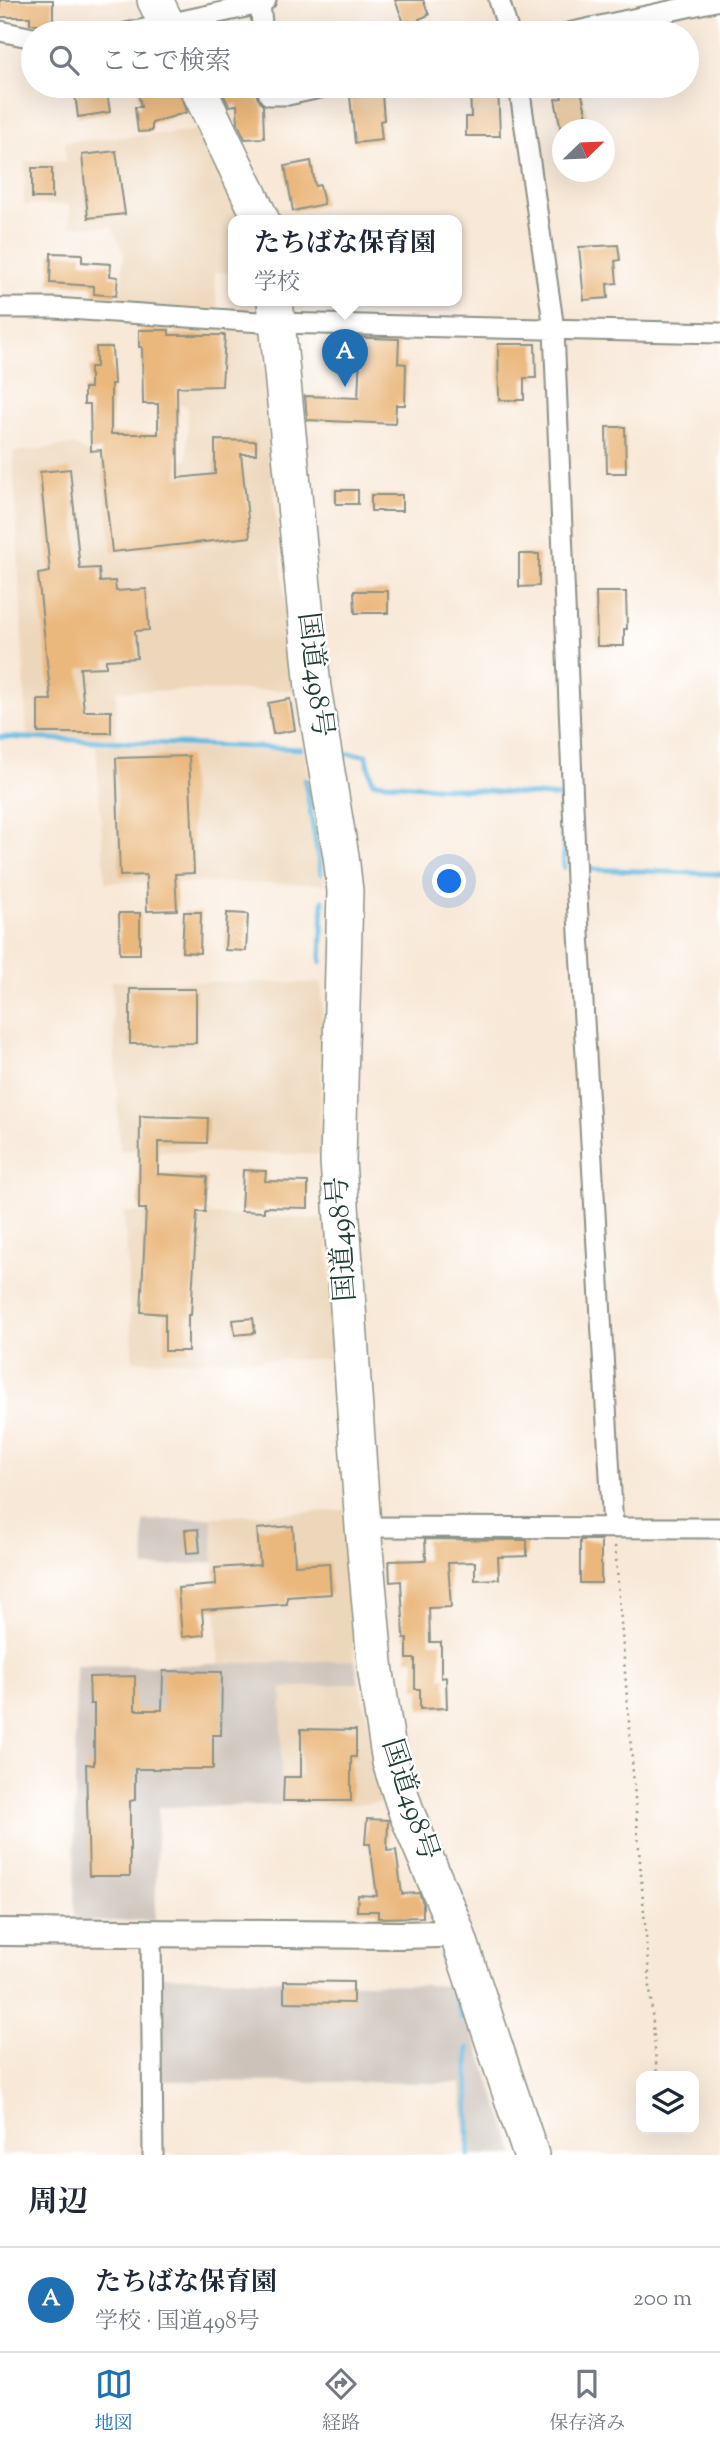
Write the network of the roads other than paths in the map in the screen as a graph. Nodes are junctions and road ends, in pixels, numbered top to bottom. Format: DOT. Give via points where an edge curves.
graph roads {
  1 [pos="499,0"];
  2 [pos="720,0"];
  3 [pos="263,2"];
  4 [pos="165,20"];
  5 [pos="263,21"];
  6 [pos="505,21"];
  7 [pos="623,21"];
  8 [pos="0,31"];
  9 [pos="21,35"];
  10 [pos="203,98"];
  11 [pos="521,98"];
  12 [pos="259,215"];
  13 [pos="0,308"];
  14 [pos="276,312"];
  15 [pos="554,329"];
  16 [pos="720,333"];
  17 [pos="363,1527"];
  18 [pos="613,1528"];
  19 [pos="720,1528"];
  20 [pos="455,1927"];
  21 [pos="0,1932"];
  22 [pos="151,1932"];
  23 [pos="153,2155"];
  24 [pos="531,2155"];
  1 -- 6 [label="street"];
  2 -- 7 [label="street"];
  3 -- 4 [label="street"];
  3 -- 5 [label="street"];
  8 -- 9 [label="street"];
  10 -- 12 [label="highway"];
  11 -- 15 [label="street"];
  13 -- 14 [label="street"];
  14 -- 15 [label="street"];
  14 -- 17 [label="highway, 国道498号" via="313,688 345,891 338,1161"];
  15 -- 16 [label="street"];
  15 -- 18 [label="street" via="576,880"];
  17 -- 18 [label="street"];
  17 -- 20 [label="highway, 国道498号" via="376,1673 390,1762"];
  18 -- 19 [label="street"];
  20 -- 22 [label="street" via="439,1934 399,1935"];
  20 -- 24 [label="highway, 国道498号"];
  21 -- 22 [label="street"];
  22 -- 23 [label="street"];
}
